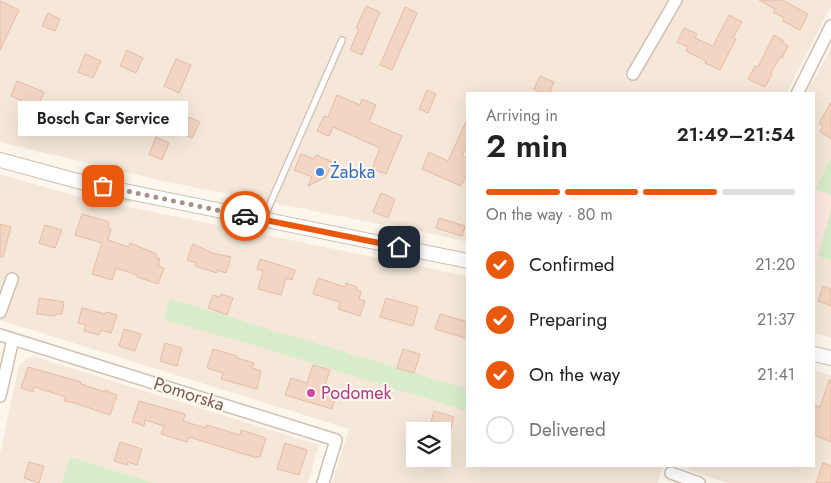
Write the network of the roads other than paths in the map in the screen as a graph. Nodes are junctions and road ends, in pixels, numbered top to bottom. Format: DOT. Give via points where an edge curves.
graph roads {
  1 [pos="676,0"];
  2 [pos="831,26"];
  3 [pos="342,40"];
  4 [pos="632,74"];
  5 [pos="798,92"];
  6 [pos="0,160"];
  7 [pos="264,220"];
  8 [pos="466,260"];
  9 [pos="12,279"];
  10 [pos="0,312"];
  11 [pos="0,335"];
  12 [pos="12,339"];
  13 [pos="815,354"];
  14 [pos="831,358"];
  15 [pos="0,396"];
  16 [pos="671,474"];
  17 [pos="323,483"];
  18 [pos="700,483"];
  1 -- 4 [label="street"];
  2 -- 5 [label="street"];
  3 -- 7 [label="lane"];
  6 -- 7 [label="street" via="85,183"];
  7 -- 8 [label="street"];
  9 -- 10 [label="street"];
  11 -- 12 [label="street, Pomorska"];
  12 -- 15 [label="street"];
  12 -- 17 [label="street, Pomorska" via="336,440"];
  13 -- 14 [label="street"];
  16 -- 18 [label="street"];
}
